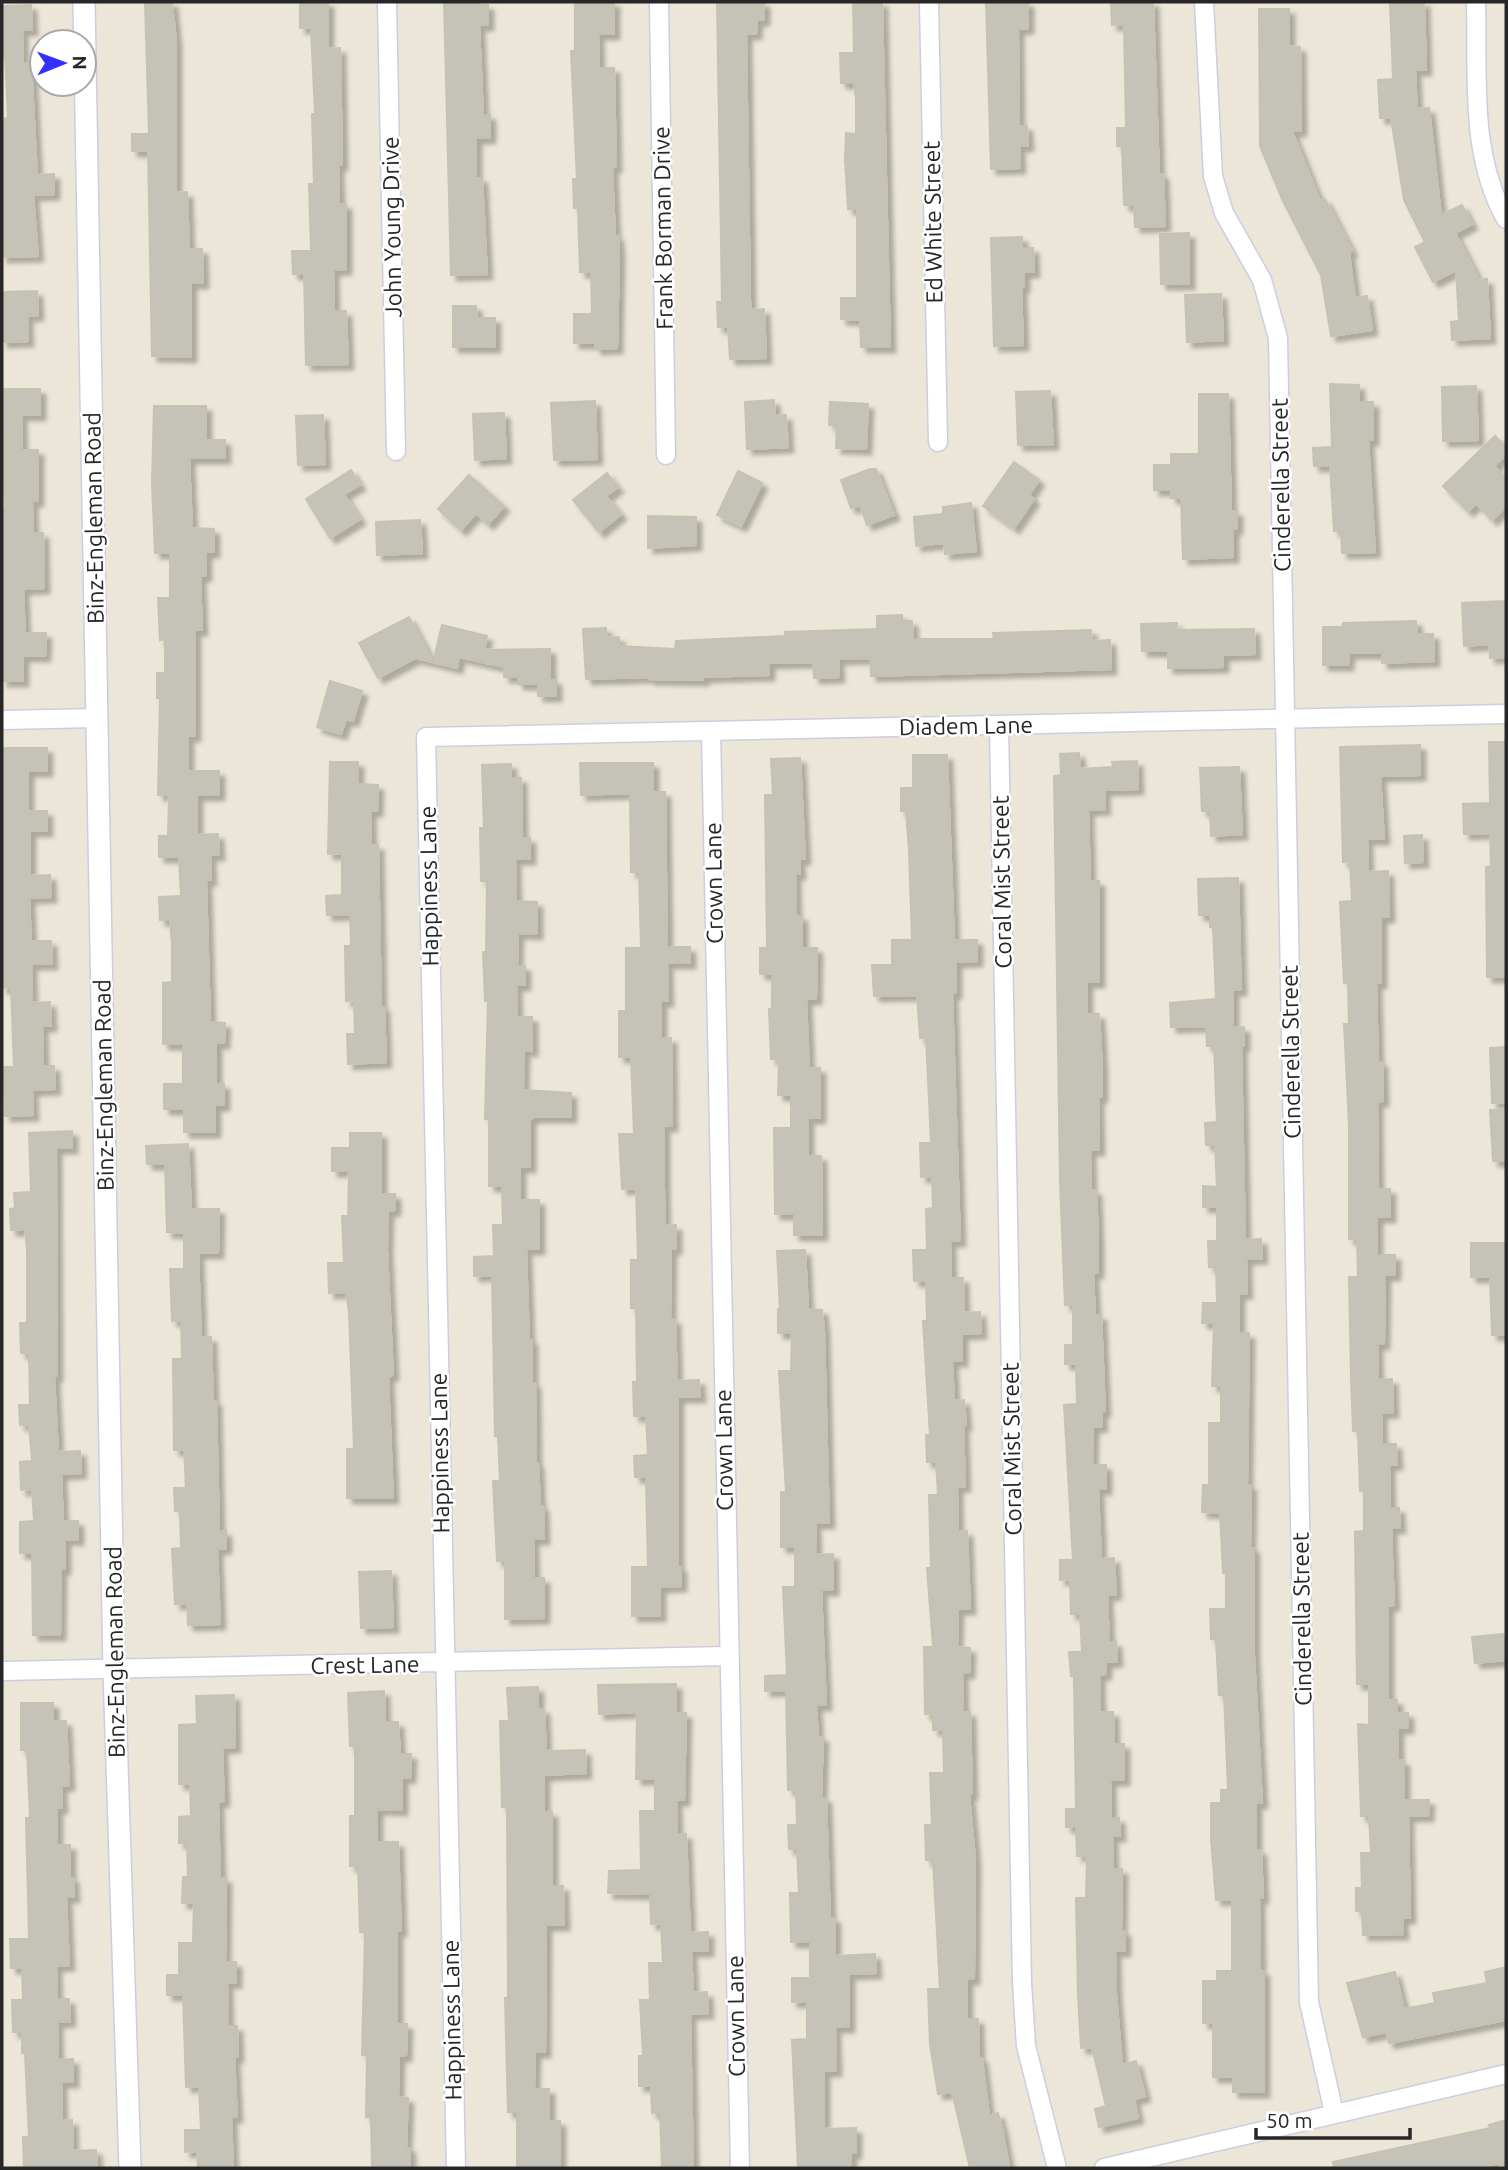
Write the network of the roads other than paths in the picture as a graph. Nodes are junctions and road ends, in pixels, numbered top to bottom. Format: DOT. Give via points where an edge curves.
graph roads {
  1 [pos="83,2"];
  2 [pos="387,2"];
  3 [pos="659,2"];
  4 [pos="929,2"];
  5 [pos="1205,2"];
  6 [pos="1476,2"];
  7 [pos="1506,219"];
  8 [pos="938,442"];
  9 [pos="396,452"];
  10 [pos="666,455"];
  11 [pos="1506,714"];
  12 [pos="98,718"];
  13 [pos="1286,719"];
  14 [pos="2,720"];
  15 [pos="999,725"];
  16 [pos="711,731"];
  17 [pos="426,737"];
  18 [pos="728,1656"];
  19 [pos="445,1663"];
  20 [pos="114,1670"];
  21 [pos="2,1671"];
  22 [pos="1506,2074"];
  23 [pos="1334,2113"];
  24 [pos="130,2168"];
  25 [pos="456,2168"];
  26 [pos="740,2168"];
  27 [pos="1057,2168"];
  28 [pos="1104,2168"];
  1 -- 12 [label="street, Binz-Engleman Road"];
  2 -- 9 [label="street, John Young Drive"];
  3 -- 10 [label="street, Frank Borman Drive"];
  4 -- 8 [label="street, Ed White Street"];
  5 -- 13 [label="street, Cinderella Street" via="1213,176 1224,213 1262,280 1278,338"];
  6 -- 7 [label="street" via="1479,141 1487,180"];
  11 -- 13 [label="street, Diadem Lane"];
  12 -- 14 [label="street"];
  12 -- 20 [label="street, Binz-Engleman Road"];
  13 -- 15 [label="street, Diadem Lane"];
  13 -- 23 [label="street, Cinderella Street" via="1309,2002"];
  15 -- 16 [label="street, Diadem Lane"];
  15 -- 27 [label="street, Coral Mist Street" via="1022,1983 1026,2046"];
  16 -- 17 [label="street, Diadem Lane"];
  16 -- 18 [label="street, Crown Lane"];
  17 -- 19 [label="street, Happiness Lane"];
  18 -- 19 [label="street, Crest Lane"];
  18 -- 26 [label="street, Crown Lane"];
  19 -- 20 [label="street, Crest Lane"];
  19 -- 25 [label="street, Happiness Lane"];
  20 -- 21 [label="street, Crest Lane"];
  20 -- 24 [label="street, Binz-Engleman Road"];
  22 -- 23 [label="street"];
  23 -- 28 [label="street"];
}
